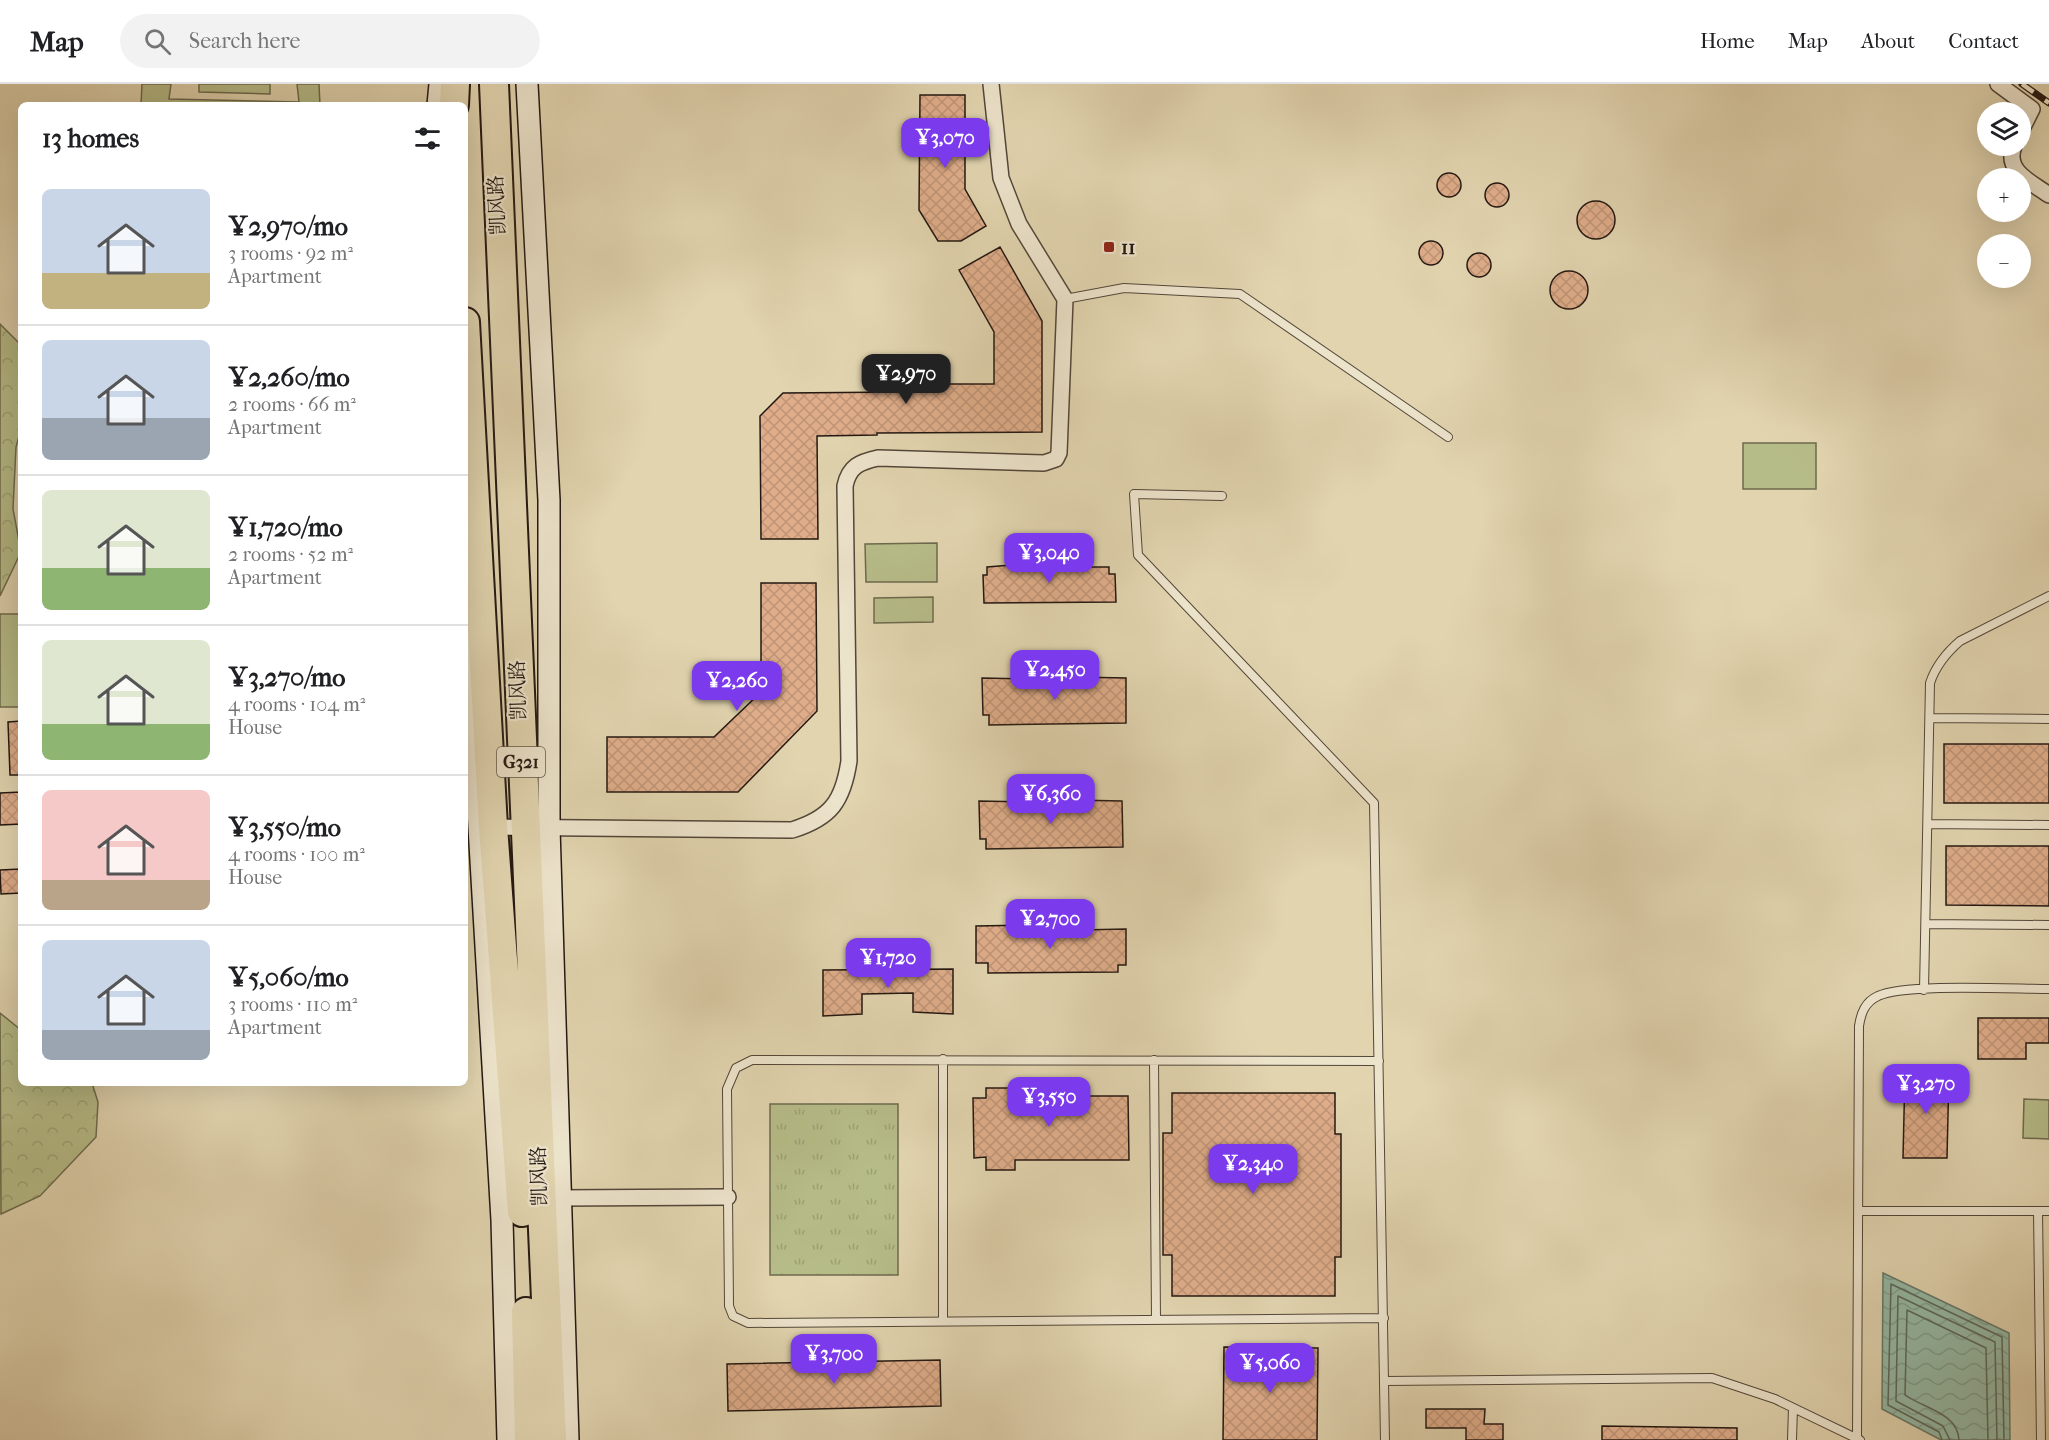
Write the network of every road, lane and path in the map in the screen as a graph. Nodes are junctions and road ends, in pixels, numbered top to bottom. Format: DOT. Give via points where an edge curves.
graph roads {
  1 [pos="440,84"];
  2 [pos="455,84"];
  3 [pos="494,84"];
  4 [pos="527,84"];
  5 [pos="991,84"];
  6 [pos="1998,84"];
  7 [pos="438,102"];
  8 [pos="454,102"];
  9 [pos="2022,102"];
  10 [pos="2012,156"];
  11 [pos="2049,195"];
  12 [pos="1065,299"];
  13 [pos="468,374"];
  14 [pos="1448,436"];
  15 [pos="1222,496"];
  16 [pos="2049,596"];
  17 [pos="468,638"];
  18 [pos="1930,718"];
  19 [pos="2049,719"];
  20 [pos="1928,824"];
  21 [pos="2049,825"];
  22 [pos="494,827"];
  23 [pos="536,827"];
  24 [pos="1926,924"];
  25 [pos="2049,925"];
  26 [pos="2049,989"];
  27 [pos="1924,990"];
  28 [pos="943,1059"];
  29 [pos="1154,1060"];
  30 [pos="1379,1061"];
  31 [pos="728,1197"];
  32 [pos="559,1198"];
  33 [pos="1858,1211"];
  34 [pos="2038,1211"];
  35 [pos="2049,1211"];
  36 [pos="1384,1318"];
  37 [pos="1156,1320"];
  38 [pos="943,1321"];
  39 [pos="1385,1381"];
  40 [pos="1793,1408"];
  41 [pos="1859,1439"];
  42 [pos="508,1440"];
  43 [pos="529,1440"];
  44 [pos="552,1440"];
  45 [pos="568,1440"];
  46 [pos="1385,1440"];
  47 [pos="1792,1440"];
  48 [pos="2041,1440"];
  1 -- 7 [label="street"];
  2 -- 8 [label="highway"];
  3 -- 23 [label="highway, 凯风路 / G321"];
  4 -- 23 [label="street" via="549,489"];
  5 -- 12 [label="street" via="1001,178 1019,224"];
  6 -- 9 [label="street"];
  10 -- 11 [label="street" via="2016,171"];
  12 -- 14 [label="lane" via="1124,288 1240,294"];
  12 -- 23 [label="street" via="1056,459 1044,463 878,458 850,471 845,486 849,761 844,784 827,814 792,830"];
  13 -- 22 [label="highway, 凯风路 / G321"];
  15 -- 30 [label="lane" via="1134,494 1138,555 1374,803"];
  16 -- 18 [label="lane" via="1960,641 1948,651 1930,683"];
  17 -- 42 [label="street" via="502,1220"];
  18 -- 19 [label="lane"];
  18 -- 20 [label="lane"];
  20 -- 21 [label="lane"];
  20 -- 24 [label="lane"];
  22 -- 23 [label="street"];
  22 -- 43 [label="highway, 凯风路 / G321" via="525,1258"];
  23 -- 32 [label="street"];
  23 -- 44 [label="highway, 凯风路 / G321"];
  24 -- 25 [label="lane"];
  24 -- 27 [label="lane"];
  26 -- 27 [label="lane"];
  27 -- 33 [label="lane" via="1878,995 1860,1017"];
  28 -- 29 [label="lane"];
  28 -- 31 [label="lane" via="763,1058 740,1065 732,1072 727,1089"];
  28 -- 38 [label="lane"];
  29 -- 30 [label="lane"];
  29 -- 37 [label="lane"];
  30 -- 36 [label="lane"];
  31 -- 32 [label="street"];
  31 -- 38 [label="lane" via="729,1310 737,1319 748,1323"];
  32 -- 45 [label="street"];
  33 -- 34 [label="lane"];
  33 -- 41 [label="lane"];
  34 -- 35 [label="lane"];
  34 -- 48 [label="lane"];
  36 -- 37 [label="lane"];
  36 -- 39 [label="lane"];
  37 -- 38 [label="lane"];
  39 -- 40 [label="lane" via="1712,1378"];
  39 -- 46 [label="lane"];
  40 -- 41 [label="lane"];
  40 -- 47 [label="lane"];
}
